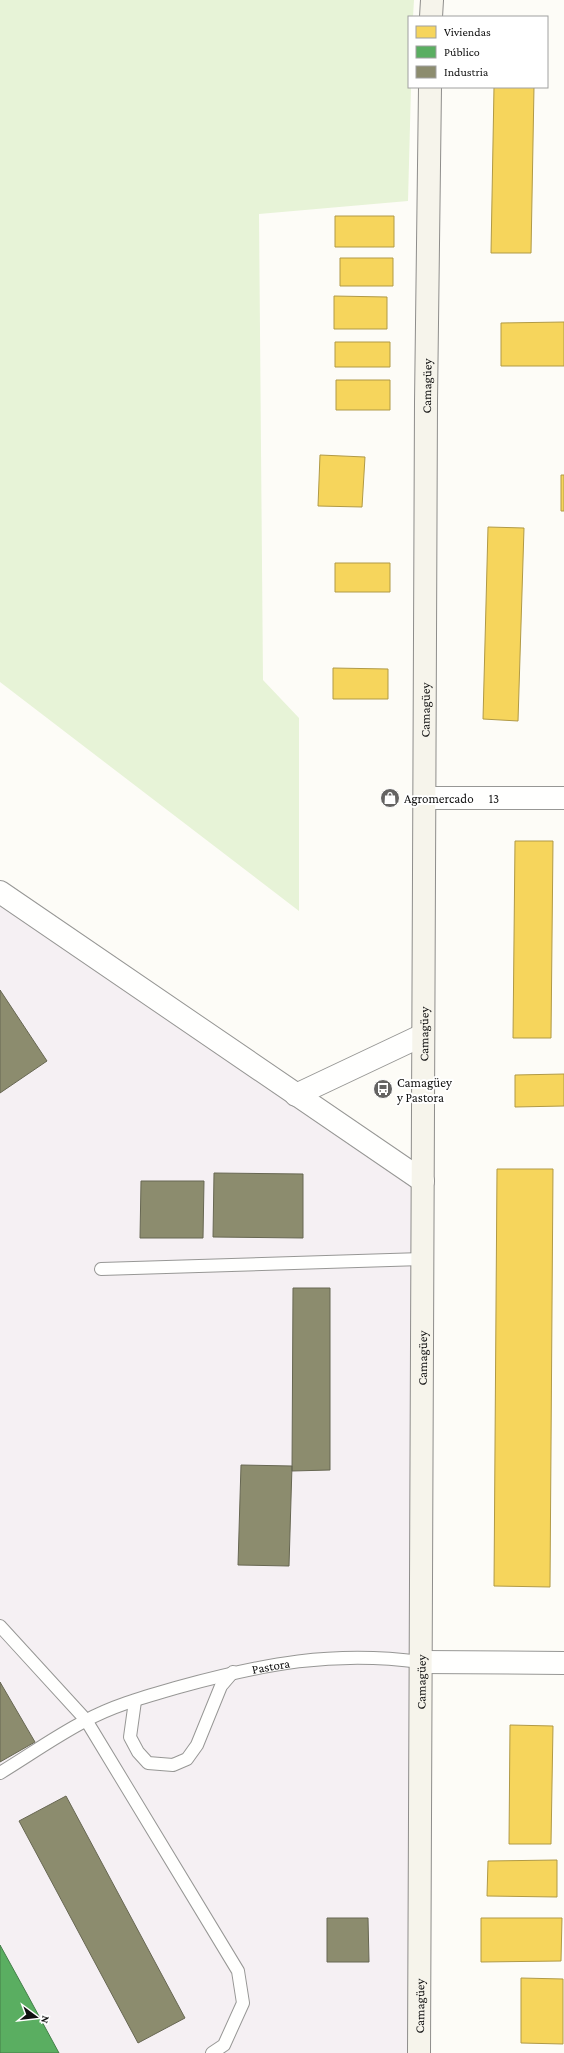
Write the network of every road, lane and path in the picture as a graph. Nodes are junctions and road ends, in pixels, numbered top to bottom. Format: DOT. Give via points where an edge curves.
graph roads {
  1 [pos="432,0"];
  2 [pos="431,16"];
  3 [pos="430,88"];
  4 [pos="424,798"];
  5 [pos="564,798"];
  6 [pos="0,892"];
  7 [pos="423,1035"];
  8 [pos="296,1095"];
  9 [pos="423,1181"];
  10 [pos="422,1259"];
  11 [pos="101,1269"];
  12 [pos="0,1626"];
  13 [pos="421,1662"];
  14 [pos="564,1663"];
  15 [pos="233,1672"];
  16 [pos="135,1701"];
  17 [pos="86,1720"];
  18 [pos="0,1773"];
  19 [pos="212,2053"];
  20 [pos="419,2053"];
  1 -- 2 [label="main road"];
  3 -- 4 [label="main road, Camagüey"];
  4 -- 5 [label="street, 13"];
  4 -- 7 [label="main road, Camagüey"];
  6 -- 8 [label="street"];
  7 -- 8 [label="street"];
  7 -- 9 [label="main road, Camagüey"];
  8 -- 9 [label="street"];
  9 -- 10 [label="main road, Camagüey"];
  10 -- 11 [label="lane"];
  10 -- 13 [label="main road, Camagüey"];
  12 -- 17 [label="lane"];
  13 -- 14 [label="street, Pastora"];
  13 -- 15 [label="lane, Pastora" via="348,1657 286,1662"];
  13 -- 20 [label="main road, Camagüey"];
  15 -- 16 [label="lane, Pastora"];
  15 -- 16 [label="lane" via="221,1686 197,1745 187,1760 174,1765 148,1762 138,1752 130,1737"];
  16 -- 17 [label="lane, Pastora"];
  17 -- 18 [label="lane, Pastora"];
  17 -- 19 [label="lane" via="238,1971 243,2003 224,2044"];
}
